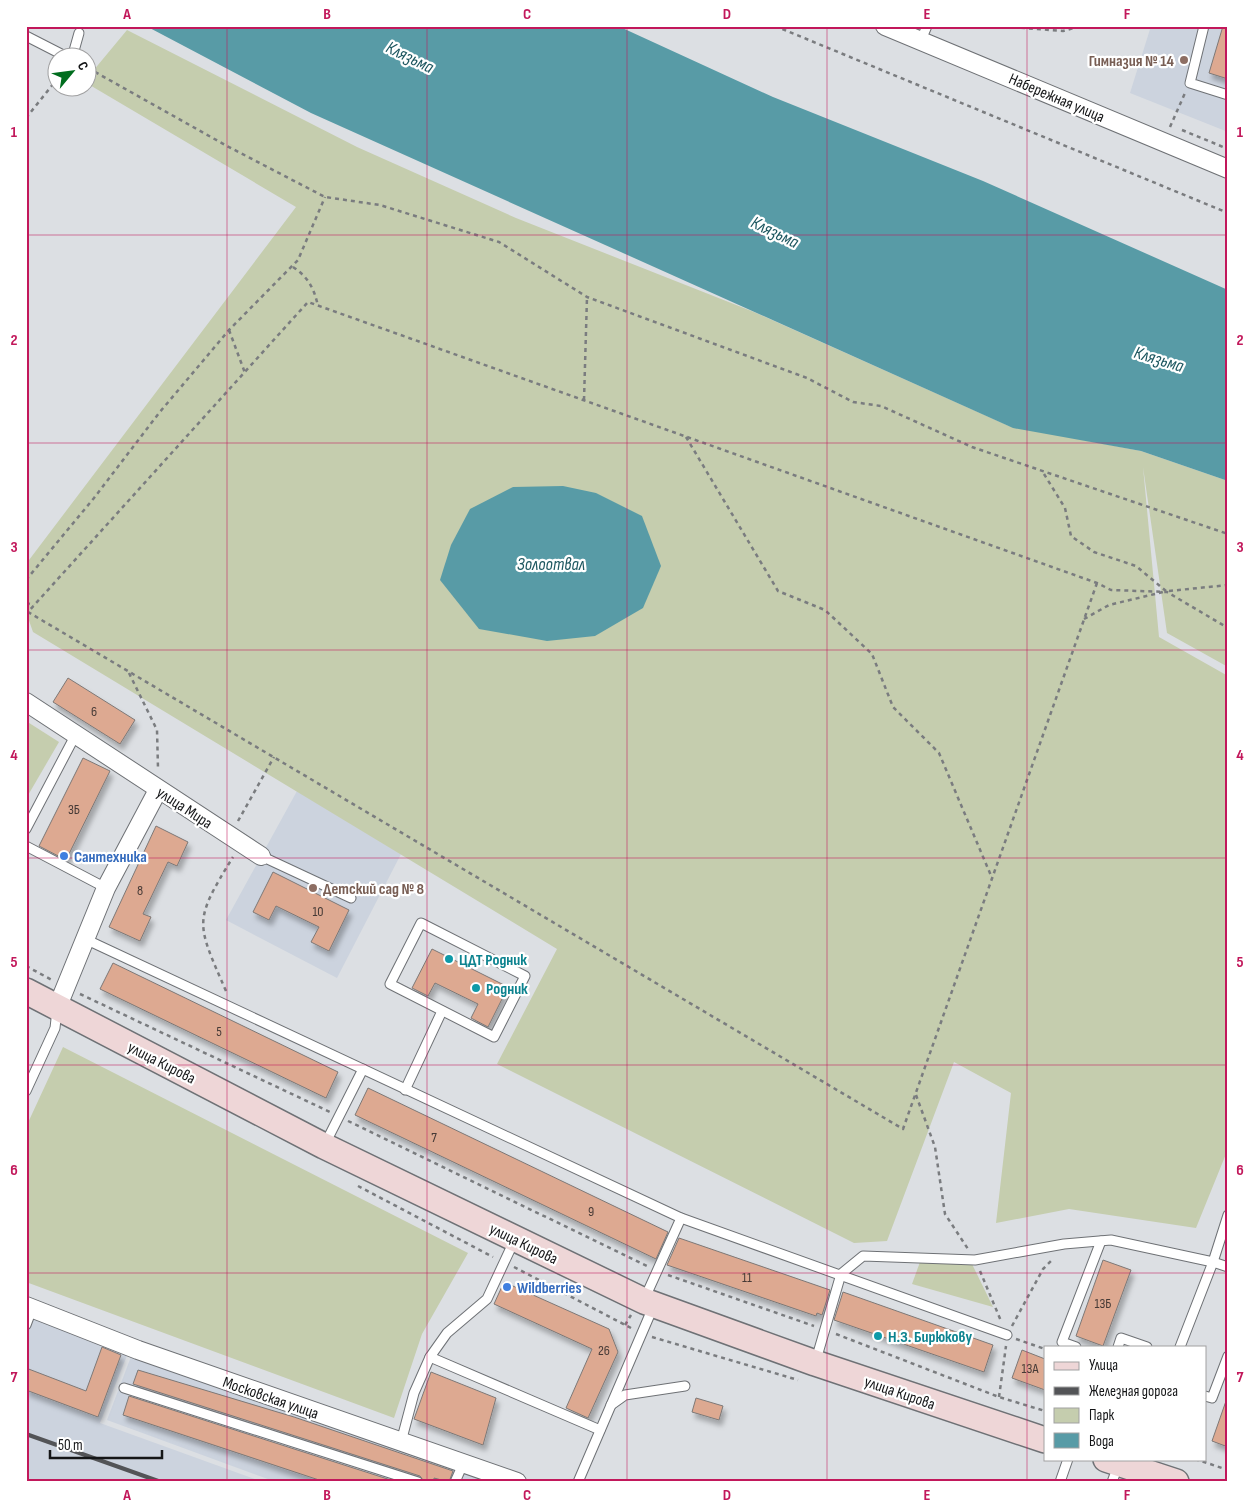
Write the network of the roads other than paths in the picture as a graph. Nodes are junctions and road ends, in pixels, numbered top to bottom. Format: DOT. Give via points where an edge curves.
graph roads {
  1 [pos="885,26"];
  2 [pos="1204,26"];
  3 [pos="79,33"];
  4 [pos="924,33"];
  5 [pos="26,36"];
  6 [pos="51,48"];
  7 [pos="74,48"];
  8 [pos="1228,95"];
  9 [pos="1228,169"];
  10 [pos="26,702"];
  11 [pos="76,734"];
  12 [pos="158,790"];
  13 [pos="26,828"];
  14 [pos="26,846"];
  15 [pos="261,856"];
  16 [pos="106,888"];
  17 [pos="351,898"];
  18 [pos="85,940"];
  19 [pos="26,991"];
  20 [pos="61,998"];
  21 [pos="442,1011"];
  22 [pos="364,1069"];
  23 [pos="405,1090"];
  24 [pos="26,1091"];
  25 [pos="324,1146"];
  26 [pos="1228,1216"];
  27 [pos="681,1218"];
  28 [pos="515,1239"];
  29 [pos="1101,1241"];
  30 [pos="1213,1262"];
  31 [pos="1228,1267"];
  32 [pos="841,1274"];
  33 [pos="649,1303"];
  34 [pos="28,1313"];
  35 [pos="1007,1335"];
  36 [pos="1073,1346"];
  37 [pos="1118,1346"];
  38 [pos="1144,1346"];
  39 [pos="1180,1346"];
  40 [pos="1228,1356"];
  41 [pos="430,1357"];
  42 [pos="815,1363"];
  43 [pos="685,1386"];
  44 [pos="124,1388"];
  45 [pos="1206,1396"];
  46 [pos="611,1405"];
  47 [pos="600,1430"];
  48 [pos="1044,1440"];
  49 [pos="401,1442"];
  50 [pos="1068,1460"];
  51 [pos="463,1464"];
  52 [pos="1122,1466"];
  53 [pos="1174,1481"];
  54 [pos="418,1482"];
  55 [pos="455,1482"];
  56 [pos="517,1482"];
  57 [pos="578,1482"];
  58 [pos="1060,1482"];
  1 -- 4 [label="street, Набережная улица"];
  2 -- 8 [label="lane" via="1190,83"];
  3 -- 7 [label="lane"];
  4 -- 9 [label="street, Набережная улица"];
  5 -- 6 [label="lane"];
  10 -- 11 [label="street, улица Мира"];
  11 -- 12 [label="street, улица Мира"];
  11 -- 13 [label="lane"];
  12 -- 15 [label="street, улица Мира"];
  12 -- 16 [label="street"];
  14 -- 16 [label="lane"];
  15 -- 17 [label="lane, улица Мира"];
  16 -- 18 [label="street"];
  18 -- 20 [label="street"];
  18 -- 22 [label="lane"];
  19 -- 20 [label="street, улица Кирова"];
  20 -- 24 [label="lane" via="55,1028"];
  20 -- 25 [label="street, улица Кирова"];
  21 -- 21 [label="lane" via="390,984 421,923 525,976 494,1037"];
  21 -- 23 [label="lane"];
  22 -- 23 [label="lane"];
  22 -- 25 [label="lane"];
  23 -- 27 [label="lane"];
  25 -- 28 [label="street, улица Кирова"];
  26 -- 30 [label="lane"];
  27 -- 32 [label="lane"];
  27 -- 33 [label="lane" via="658,1271"];
  28 -- 33 [label="street, улица Кирова"];
  28 -- 41 [label="lane" via="487,1300 447,1333"];
  29 -- 30 [label="lane" via="1111,1240"];
  29 -- 32 [label="lane" via="975,1260 863,1256"];
  29 -- 36 [label="lane" via="1062,1342"];
  30 -- 31 [label="lane"];
  30 -- 39 [label="lane"];
  32 -- 35 [label="lane"];
  32 -- 42 [label="lane"];
  33 -- 42 [label="street, улица Кирова"];
  33 -- 46 [label="lane"];
  34 -- 49 [label="street, Московская улица"];
  37 -- 38 [label="lane" via="1121,1338"];
  40 -- 45 [label="lane" via="1212,1398"];
  41 -- 47 [label="lane"];
  41 -- 49 [label="lane" via="414,1393"];
  42 -- 48 [label="street, улица Кирова"];
  43 -- 46 [label="lane" via="630,1394"];
  44 -- 54 [label="lane"];
  46 -- 47 [label="lane"];
  47 -- 57 [label="lane"];
  49 -- 51 [label="street, Московская улица"];
  50 -- 58 [label="lane"];
  51 -- 55 [label="lane"];
  51 -- 56 [label="street, Московская улица"];
  52 -- 53 [label="street"];
}
